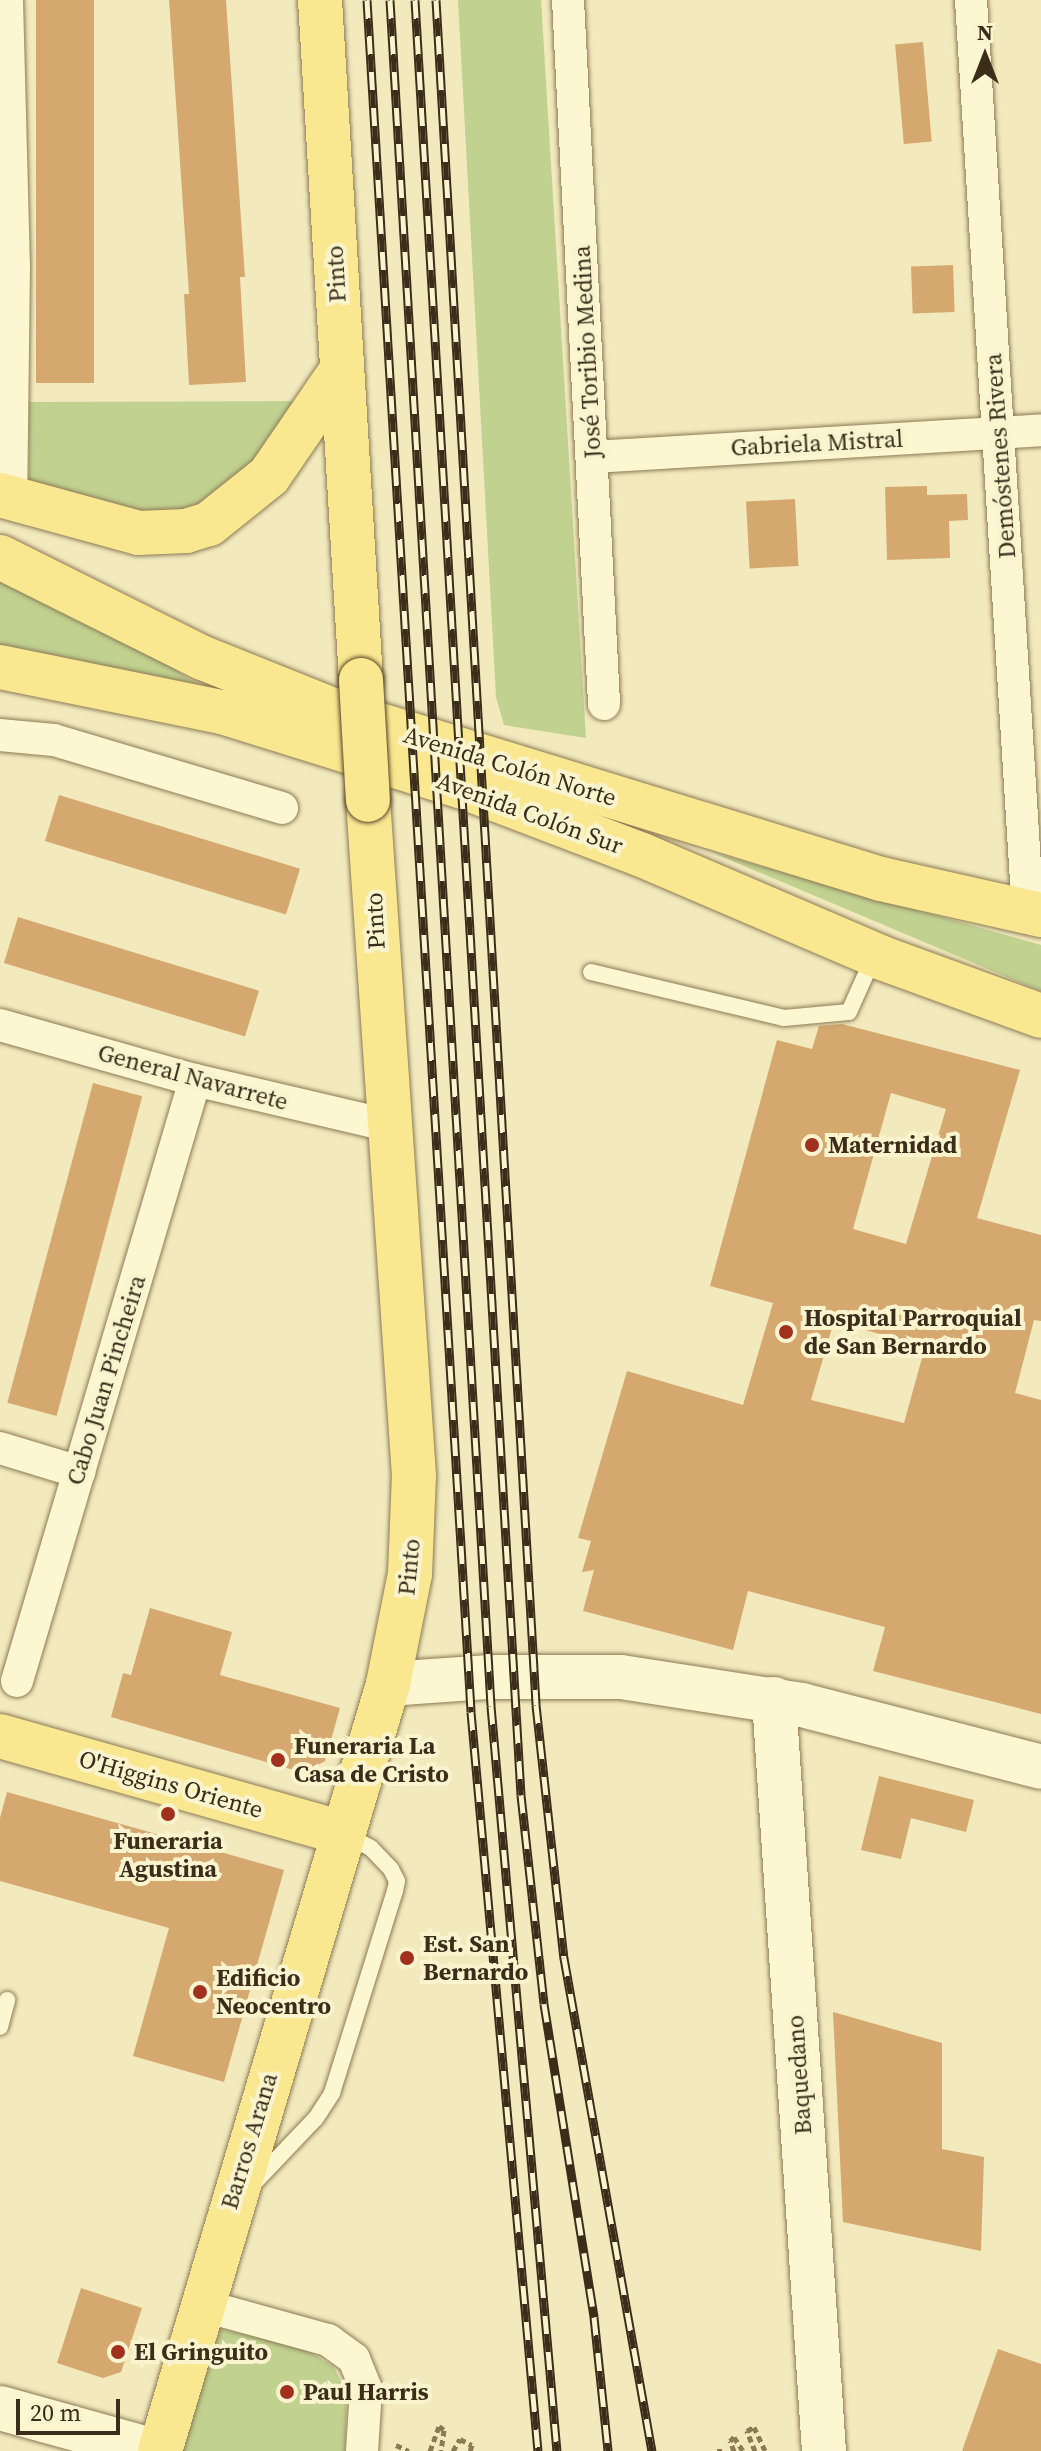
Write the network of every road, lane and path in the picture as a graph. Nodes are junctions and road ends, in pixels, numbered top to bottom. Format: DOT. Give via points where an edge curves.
graph roads {
  1 [pos="7,0"];
  2 [pos="320,0"];
  3 [pos="568,0"];
  4 [pos="971,0"];
  5 [pos="7,264"];
  6 [pos="341,371"];
  7 [pos="1041,430"];
  8 [pos="998,432"];
  9 [pos="592,457"];
  10 [pos="6,496"];
  11 [pos="0,557"];
  12 [pos="0,667"];
  13 [pos="604,704"];
  14 [pos="0,735"];
  15 [pos="282,808"];
  16 [pos="1035,914"];
  17 [pos="875,955"];
  18 [pos="591,972"];
  19 [pos="1041,1016"];
  20 [pos="0,1025"];
  21 [pos="195,1080"];
  22 [pos="387,1125"];
  23 [pos="0,1448"];
  24 [pos="79,1472"];
  25 [pos="17,1681"];
  26 [pos="388,1684"];
  27 [pos="774,1699"];
  28 [pos="0,1736"];
  29 [pos="1041,1767"];
  30 [pos="343,1833"];
  31 [pos="7,2000"];
  32 [pos="0,2027"];
  33 [pos="226,2218"];
  34 [pos="201,2305"];
  35 [pos="0,2408"];
  36 [pos="396,2445"];
  37 [pos="157,2451"];
  38 [pos="362,2451"];
  39 [pos="409,2451"];
  40 [pos="430,2451"];
  41 [pos="441,2451"];
  42 [pos="453,2451"];
  43 [pos="470,2451"];
  44 [pos="734,2451"];
  45 [pos="743,2451"];
  46 [pos="755,2451"];
  47 [pos="765,2451"];
  48 [pos="824,2451"];
  1 -- 5 [label="street"];
  2 -- 6 [label="main road, Pinto"];
  3 -- 9 [label="street, José Toribio Medina"];
  4 -- 8 [label="street, Demóstenes Rivera"];
  5 -- 10 [label="street"];
  6 -- 10 [label="main road" via="269,476 209,524 186,531 139,533"];
  6 -- 22 [label="main road, Pinto, bridge"];
  7 -- 8 [label="street, Gabriela Mistral"];
  8 -- 9 [label="street, Gabriela Mistral"];
  8 -- 16 [label="street, Demóstenes Rivera"];
  9 -- 13 [label="street, José Toribio Medina"];
  11 -- 16 [label="main road, Avenida Colón Norte" via="203,658 338,712 881,879"];
  12 -- 17 [label="main road, Avenida Colón Sur" via="222,712 463,787 642,855"];
  14 -- 15 [label="street" via="54,740"];
  17 -- 18 [label="lane" via="849,1012 784,1018"];
  17 -- 19 [label="main road, Avenida Colón Sur"];
  20 -- 21 [label="street, General Navarrete"];
  21 -- 22 [label="street, General Navarrete"];
  21 -- 24 [label="street, Cabo Juan Pincheira"];
  22 -- 26 [label="main road, Pinto" via="414,1522"];
  23 -- 24 [label="street"];
  24 -- 25 [label="street, Cabo Juan Pincheira"];
  26 -- 27 [label="street" via="608,1677"];
  26 -- 30 [label="main road, Pinto"];
  27 -- 29 [label="street"];
  27 -- 48 [label="street, Baquedano"];
  28 -- 30 [label="main road, O'Higgins Oriente"];
  30 -- 33 [label="main road, Barros Arana"];
  30 -- 33 [label="lane" via="371,1848 391,1869 395,1891 332,2093"];
  31 -- 32 [label="lane"];
  33 -- 34 [label="main road, Barros Arana"];
  34 -- 37 [label="main road, Barros Arana"];
  34 -- 38 [label="street" via="328,2340 354,2359 366,2389"];
  35 -- 37 [label="street"];
  36 -- 39 [label="path"];
  40 -- 41 [label="path" via="439,2426 444,2430"];
  42 -- 43 [label="path" via="460,2439 472,2445"];
  44 -- 45 [label="path" via="734,2437"];
  46 -- 47 [label="path" via="747,2431 754,2427"];
}
